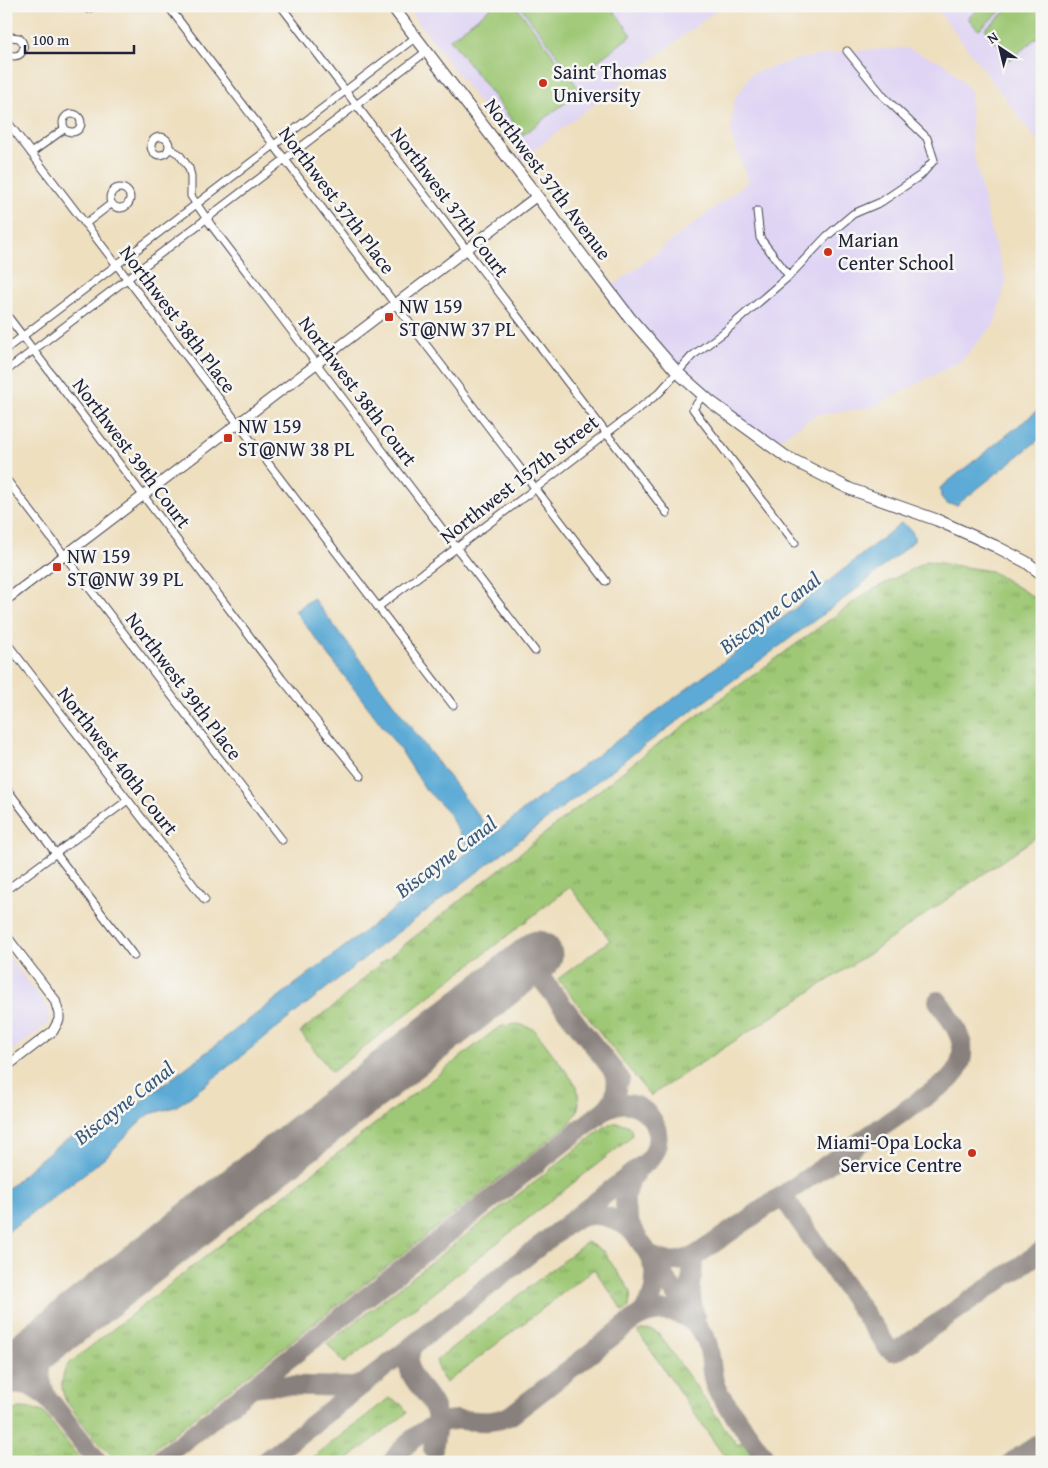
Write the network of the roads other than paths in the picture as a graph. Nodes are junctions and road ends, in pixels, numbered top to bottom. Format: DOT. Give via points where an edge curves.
graph roads {
  1 [pos="82,6"];
  2 [pos="96,6"];
  3 [pos="168,6"];
  4 [pos="281,6"];
  5 [pos="392,6"];
  6 [pos="416,38"];
  7 [pos="7,39"];
  8 [pos="427,51"];
  9 [pos="847,51"];
  10 [pos="6,53"];
  11 [pos="345,92"];
  12 [pos="355,105"];
  13 [pos="6,120"];
  14 [pos="64,129"];
  15 [pos="274,145"];
  16 [pos="169,148"];
  17 [pos="31,153"];
  18 [pos="285,158"];
  19 [pos="537,196"];
  20 [pos="111,204"];
  21 [pos="197,204"];
  22 [pos="757,211"];
  23 [pos="206,218"];
  24 [pos="85,224"];
  25 [pos="466,250"];
  26 [pos="117,265"];
  27 [pos="789,276"];
  28 [pos="127,278"];
  29 [pos="395,304"];
  30 [pos="6,314"];
  31 [pos="23,337"];
  32 [pos="6,349"];
  33 [pos="33,350"];
  34 [pos="316,364"];
  35 [pos="6,371"];
  36 [pos="676,372"];
  37 [pos="703,395"];
  38 [pos="238,424"];
  39 [pos="606,433"];
  40 [pos="6,479"];
  41 [pos="536,488"];
  42 [pos="144,495"];
  43 [pos="668,513"];
  44 [pos="795,543"];
  45 [pos="458,547"];
  46 [pos="65,556"];
  47 [pos="1042,574"];
  48 [pos="606,581"];
  49 [pos="6,600"];
  50 [pos="378,607"];
  51 [pos="6,642"];
  52 [pos="535,651"];
  53 [pos="453,705"];
  54 [pos="361,776"];
  55 [pos="6,788"];
  56 [pos="128,800"];
  57 [pos="282,840"];
  58 [pos="56,853"];
  59 [pos="6,890"];
  60 [pos="204,900"];
  61 [pos="6,936"];
  62 [pos="134,956"];
  63 [pos="6,1068"];
  1 -- 2 [label="street" via="87,9"];
  3 -- 15 [label="street, Northwest 37th Place"];
  4 -- 11 [label="street, Northwest 37th Court"];
  5 -- 6 [label="main road, Northwest 37th Avenue"];
  6 -- 8 [label="main road, Northwest 37th Avenue"];
  6 -- 11 [label="street"];
  7 -- 10 [label="street" via="19,38 24,48 17,56"];
  8 -- 12 [label="street"];
  8 -- 19 [label="main road, Northwest 37th Avenue"];
  9 -- 27 [label="street, Northwest 157th Street" via="884,97 927,138 934,160 921,175 881,202 853,214"];
  11 -- 12 [label="street, Northwest 37th Court"];
  11 -- 15 [label="street"];
  12 -- 18 [label="street"];
  12 -- 25 [label="street, Northwest 37th Court"];
  13 -- 17 [label="street, Northwest 38th Place"];
  14 -- 17 [label="street"];
  15 -- 18 [label="street, Northwest 37th Place"];
  15 -- 21 [label="street"];
  16 -- 21 [label="street, Northwest 38th Court" via="180,154 189,168 191,196"];
  17 -- 24 [label="street, Northwest 38th Place"];
  18 -- 23 [label="street"];
  18 -- 29 [label="street, Northwest 37th Place"];
  19 -- 25 [label="street"];
  19 -- 36 [label="main road, Northwest 37th Avenue" via="630,318"];
  20 -- 24 [label="street"];
  21 -- 23 [label="street, Northwest 38th Court"];
  21 -- 26 [label="street"];
  22 -- 27 [label="street" via="760,238"];
  23 -- 28 [label="street"];
  23 -- 34 [label="street, Northwest 38th Court"];
  24 -- 26 [label="street, Northwest 38th Place"];
  25 -- 29 [label="street"];
  25 -- 39 [label="street, Northwest 37th Court"];
  26 -- 28 [label="street, Northwest 38th Place"];
  26 -- 31 [label="street"];
  27 -- 36 [label="street, Northwest 157th Street"];
  28 -- 33 [label="street"];
  28 -- 38 [label="street, Northwest 38th Place"];
  29 -- 34 [label="street"];
  29 -- 41 [label="street, Northwest 37th Place"];
  30 -- 31 [label="street, Northwest 39th Court"];
  31 -- 32 [label="street"];
  31 -- 33 [label="street, Northwest 39th Court"];
  33 -- 35 [label="street"];
  33 -- 42 [label="street, Northwest 39th Court"];
  34 -- 38 [label="street"];
  34 -- 45 [label="street, Northwest 38th Court"];
  36 -- 37 [label="main road, Northwest 37th Avenue"];
  36 -- 39 [label="street, Northwest 157th Street" via="659,393"];
  37 -- 44 [label="street" via="693,409"];
  37 -- 47 [label="main road, Northwest 37th Avenue" via="785,456 850,489 970,535 1026,562"];
  38 -- 42 [label="street"];
  38 -- 50 [label="street, Northwest 38th Place"];
  39 -- 41 [label="street, Northwest 157th Street"];
  39 -- 43 [label="street, Northwest 37th Court"];
  40 -- 46 [label="street, Northwest 39th Place"];
  41 -- 45 [label="street, Northwest 157th Street"];
  41 -- 48 [label="street, Northwest 37th Place"];
  42 -- 46 [label="street"];
  42 -- 54 [label="street, Northwest 39th Court" via="282,679"];
  45 -- 50 [label="street, Northwest 157th Street"];
  45 -- 52 [label="street, Northwest 38th Court"];
  46 -- 49 [label="street"];
  46 -- 57 [label="street, Northwest 39th Place"];
  50 -- 53 [label="street, Northwest 38th Place"];
  51 -- 56 [label="street, Northwest 40th Court"];
  55 -- 58 [label="street"];
  56 -- 58 [label="street"];
  56 -- 60 [label="street, Northwest 40th Court"];
  58 -- 59 [label="street"];
  58 -- 62 [label="street"];
  61 -- 63 [label="street" via="56,1001 59,1010 59,1020 53,1031"];
}
